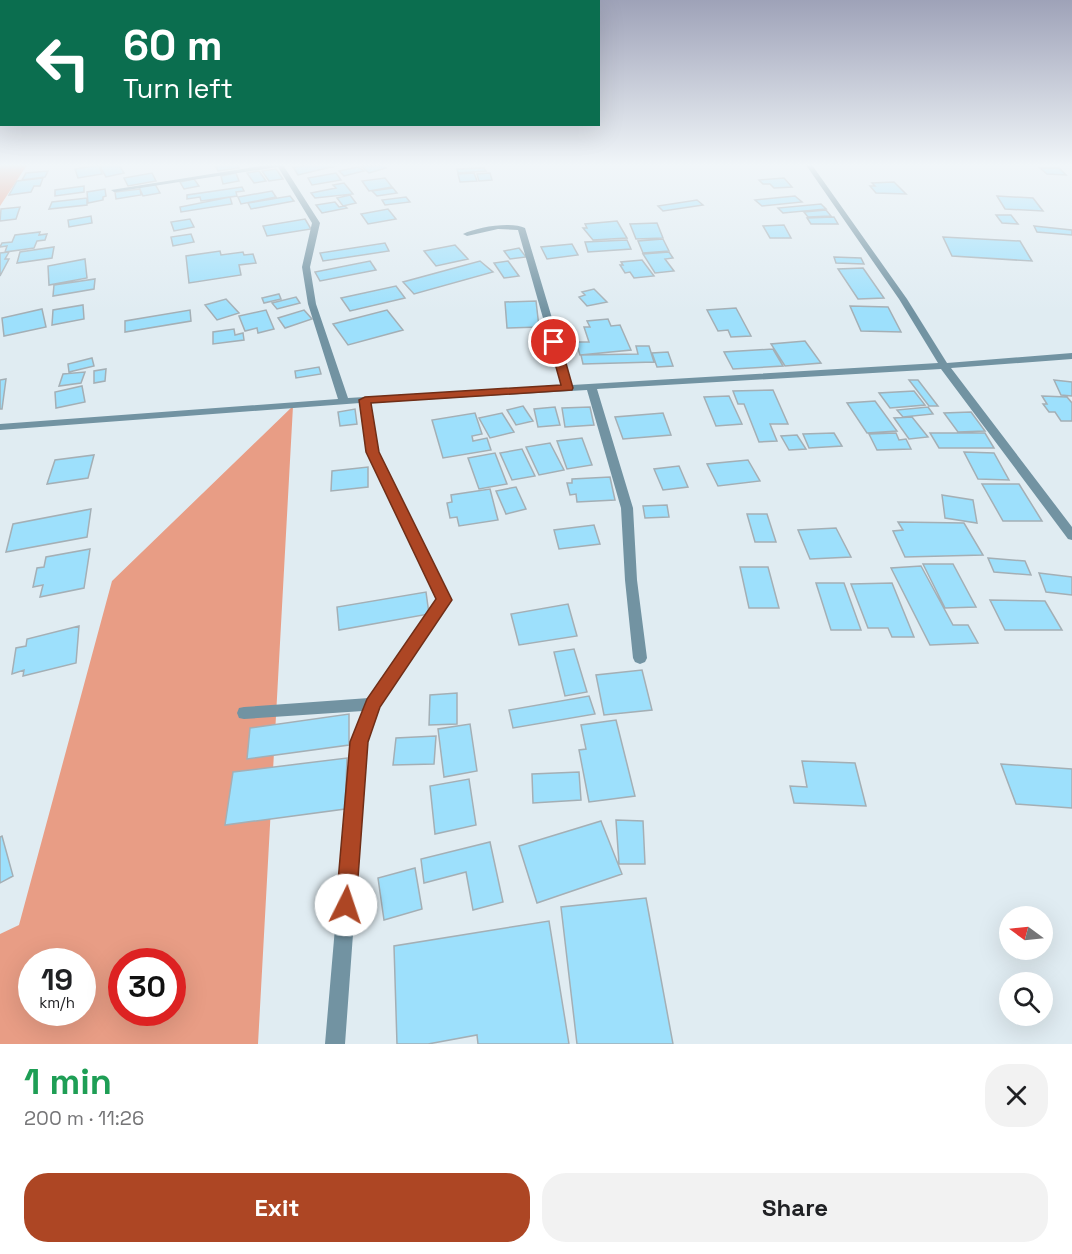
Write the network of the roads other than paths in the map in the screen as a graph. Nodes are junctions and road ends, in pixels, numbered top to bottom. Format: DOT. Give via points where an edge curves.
graph roads {
  1 [pos="310,214"];
  2 [pos="843,214"];
  3 [pos="467,234"];
  4 [pos="1072,356"];
  5 [pos="944,366"];
  6 [pos="591,387"];
  7 [pos="568,388"];
  8 [pos="365,400"];
  9 [pos="344,402"];
  10 [pos="0,427"];
  11 [pos="1072,536"];
  12 [pos="640,658"];
  13 [pos="373,704"];
  14 [pos="244,713"];
  15 [pos="335,1044"];
  1 -- 9 [label="street" via="316,223 306,267 312,304"];
  2 -- 5 [label="street"];
  3 -- 7 [label="street" via="498,227 521,228"];
  4 -- 5 [label="street"];
  5 -- 6 [label="street"];
  5 -- 11 [label="street"];
  6 -- 7 [label="street"];
  6 -- 12 [label="street" via="627,508"];
  7 -- 8 [label="street"];
  8 -- 9 [label="street"];
  8 -- 13 [label="street" via="372,452 444,600"];
  9 -- 10 [label="street"];
  13 -- 14 [label="street"];
  13 -- 15 [label="street" via="359,742"];
}
